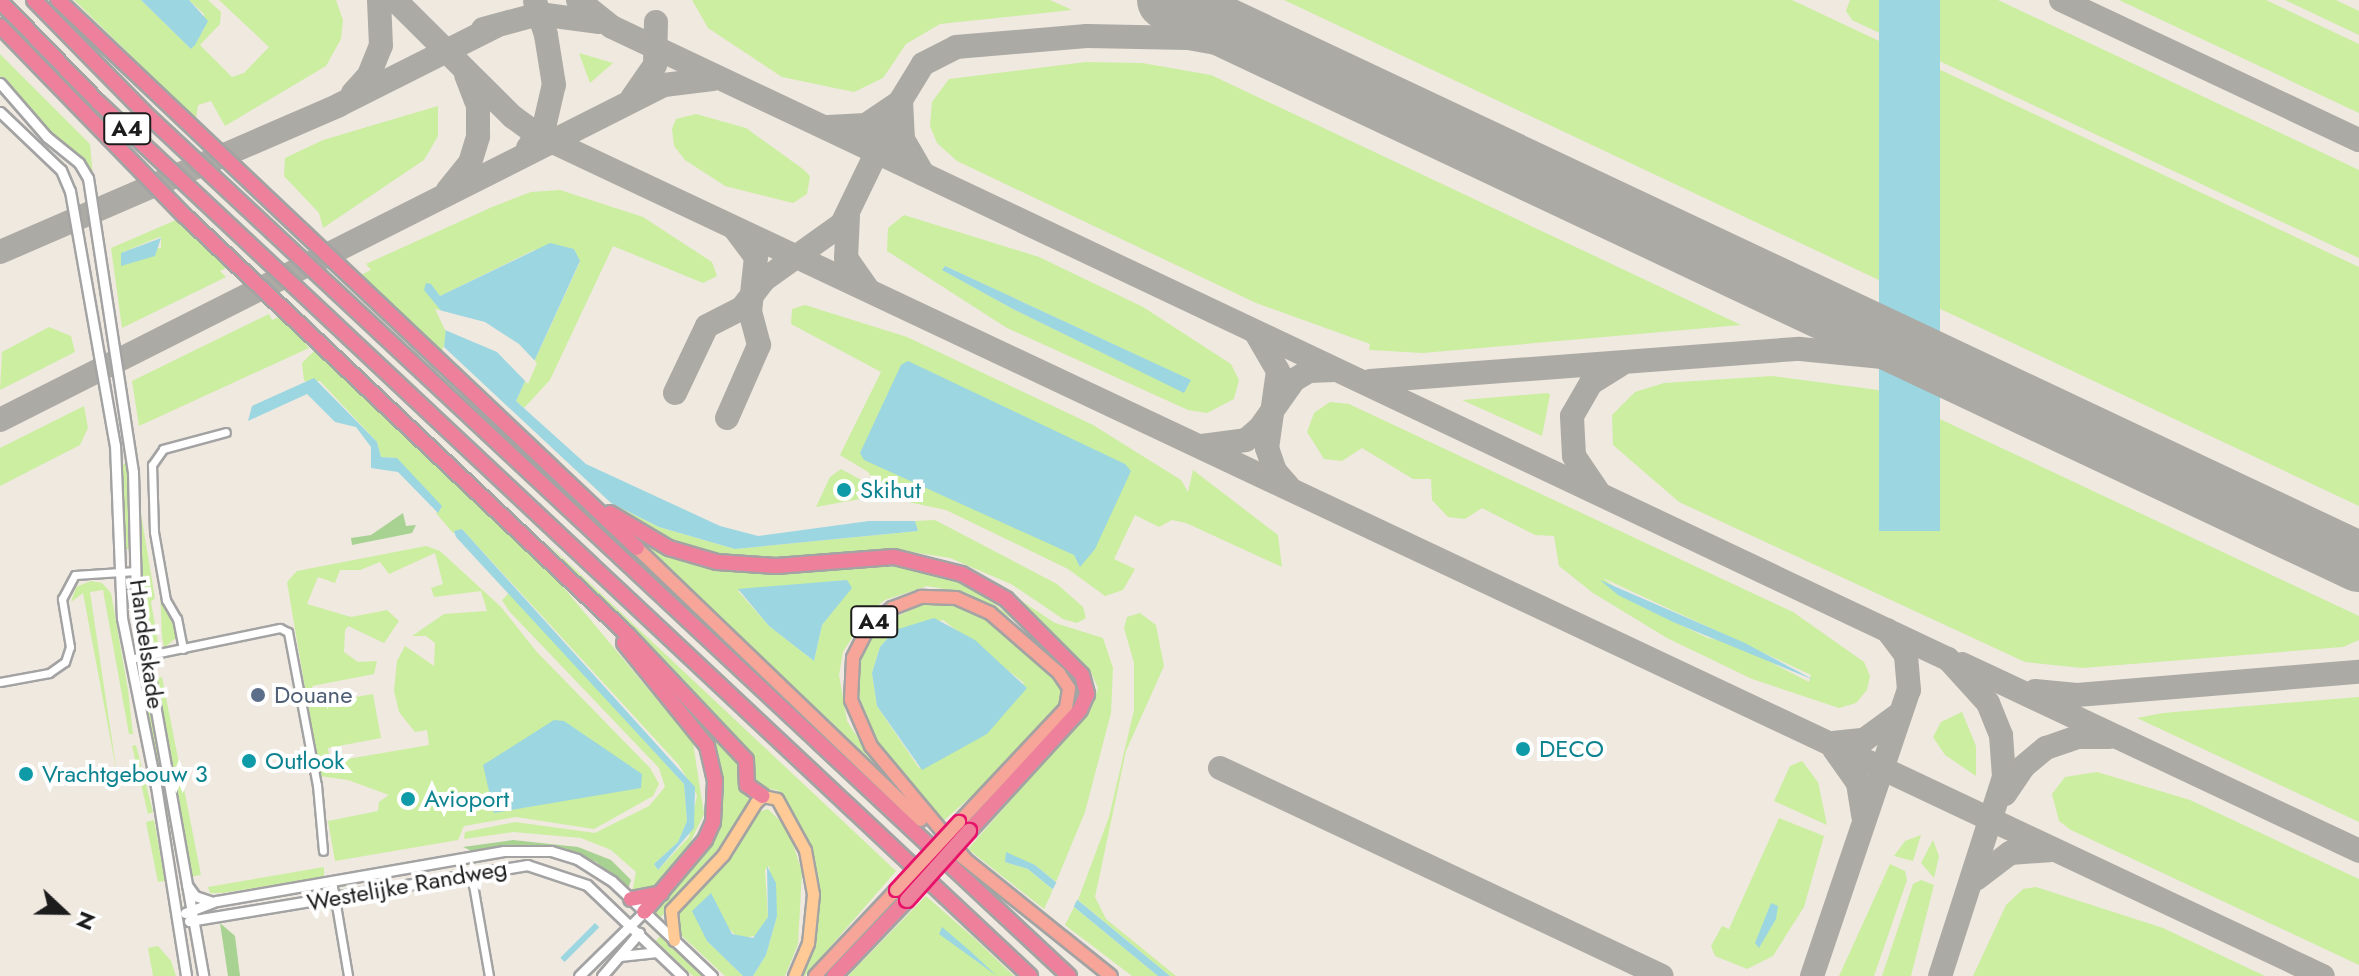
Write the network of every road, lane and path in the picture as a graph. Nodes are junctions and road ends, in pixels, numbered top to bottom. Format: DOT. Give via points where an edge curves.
graph roads {
  1 [pos="34,0"];
  2 [pos="58,0"];
  3 [pos="0,1"];
  4 [pos="0,26"];
  5 [pos="0,83"];
  6 [pos="0,112"];
  7 [pos="226,432"];
  8 [pos="568,481"];
  9 [pos="637,548"];
  10 [pos="119,571"];
  11 [pos="136,571"];
  12 [pos="576,586"];
  13 [pos="183,649"];
  14 [pos="146,656"];
  15 [pos="130,659"];
  16 [pos="0,682"];
  17 [pos="763,796"];
  18 [pos="964,827"];
  19 [pos="323,851"];
  20 [pos="966,860"];
  21 [pos="471,873"];
  22 [pos="186,881"];
  23 [pos="332,881"];
  24 [pos="663,892"];
  25 [pos="901,895"];
  26 [pos="335,897"];
  27 [pos="631,899"];
  28 [pos="212,902"];
  29 [pos="616,911"];
  30 [pos="189,912"];
  31 [pos="644,912"];
  32 [pos="178,916"];
  33 [pos="194,923"];
  34 [pos="631,925"];
  35 [pos="639,933"];
  36 [pos="615,939"];
  37 [pos="674,940"];
  38 [pos="657,952"];
  39 [pos="620,956"];
  40 [pos="186,976"];
  41 [pos="203,976"];
  42 [pos="348,976"];
  43 [pos="489,976"];
  44 [pos="579,976"];
  45 [pos="602,976"];
  46 [pos="682,976"];
  47 [pos="712,976"];
  48 [pos="794,976"];
  49 [pos="815,976"];
  50 [pos="834,976"];
  51 [pos="1030,976"];
  52 [pos="1069,976"];
  53 [pos="1111,976"];
  1 -- 52 [label="highway, A4" via="154,122"];
  2 -- 8 [label="highway, A4"];
  3 -- 51 [label="highway, A4" via="98,102"];
  4 -- 12 [label="highway, A4" via="105,138"];
  5 -- 11 [label="street, Handelskade" via="86,172 133,472"];
  6 -- 10 [label="street, Handelskade" via="66,177 115,445"];
  7 -- 13 [label="street" via="163,449 152,465 154,532 166,600 177,619"];
  8 -- 9 [label="highway, A4"];
  8 -- 18 [label="highway, A4" via="640,533 701,558 776,566 909,559 962,574 1006,599 1082,675 1087,694 1080,710"];
  9 -- 20 [label="highway, A4"];
  10 -- 11 [label="street"];
  10 -- 15 [label="street, Handelskade"];
  10 -- 16 [label="street" via="80,572 65,586 69,652 61,667"];
  11 -- 14 [label="street, Handelskade"];
  12 -- 17 [label="highway, A4" via="746,760 747,785"];
  12 -- 24 [label="highway, A4" via="691,725 711,760 713,822 697,853"];
  13 -- 14 [label="street"];
  13 -- 19 [label="street" via="280,628 288,632"];
  14 -- 15 [label="street"];
  14 -- 22 [label="street, Handelskade"];
  15 -- 32 [label="street, Handelskade"];
  17 -- 37 [label="main road" via="723,855 671,910"];
  17 -- 48 [label="main road" via="779,800 788,813 810,872 812,917"];
  18 -- 20 [label="highway, A4" via="1066,708 1069,688 990,613 956,598 921,597 892,608 867,630 853,658 851,700 871,746"];
  18 -- 25 [label="highway, A4, bridge"];
  20 -- 53 [label="highway, A4"];
  21 -- 26 [label="street, Westelijke Randweg"];
  21 -- 29 [label="street, Westelijke Randweg" via="527,865 550,869 587,885"];
  21 -- 43 [label="street"];
  22 -- 28 [label="street" via="195,896"];
  22 -- 30 [label="street, Handelskade"];
  23 -- 26 [label="street"];
  23 -- 27 [label="street, Westelijke Randweg" via="526,849 577,859"];
  23 -- 28 [label="street, Westelijke Randweg"];
  24 -- 27 [label="highway"];
  24 -- 31 [label="highway, A4"];
  25 -- 49 [label="highway, A4"];
  25 -- 50 [label="highway, A4"];
  26 -- 33 [label="street, Westelijke Randweg"];
  26 -- 42 [label="street"];
  27 -- 31 [label="street, Westelijke Randweg"];
  28 -- 30 [label="street, Westelijke Randweg"];
  29 -- 34 [label="street, Westelijke Randweg"];
  29 -- 36 [label="street"];
  30 -- 32 [label="street, Westelijke Randweg"];
  30 -- 33 [label="street, Handelskade"];
  31 -- 34 [label="street"];
  31 -- 35 [label="street"];
  31 -- 37 [label="street, Westelijke Randweg"];
  32 -- 33 [label="street"];
  32 -- 40 [label="street, Handelskade"];
  33 -- 41 [label="street, Handelskade"];
  34 -- 35 [label="street, Westelijke Randweg"];
  34 -- 36 [label="street"];
  35 -- 38 [label="street, Westelijke Randweg"];
  35 -- 39 [label="street"];
  36 -- 44 [label="street"];
  37 -- 47 [label="street, Westelijke Randweg"];
  38 -- 39 [label="street"];
  38 -- 46 [label="street, Westelijke Randweg"];
  39 -- 45 [label="street"];
}
